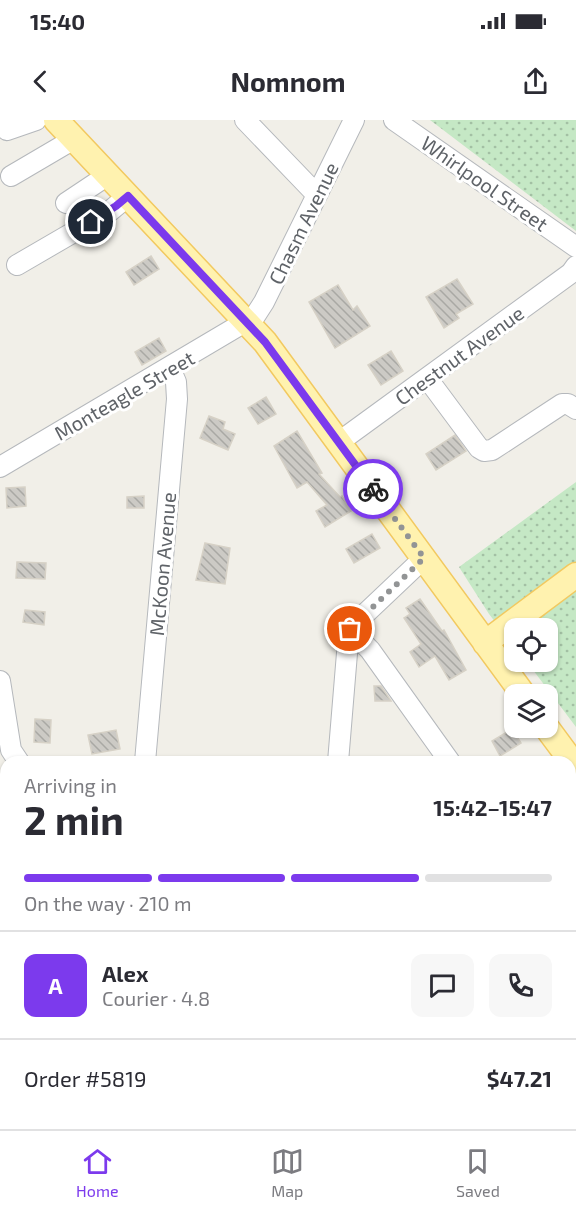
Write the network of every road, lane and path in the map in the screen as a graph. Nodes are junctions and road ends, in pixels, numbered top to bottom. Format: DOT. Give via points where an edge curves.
graph roads {
  1 [pos="36,120"];
  2 [pos="56,120"];
  3 [pos="245,120"];
  4 [pos="354,120"];
  5 [pos="394,120"];
  6 [pos="2,129"];
  7 [pos="74,139"];
  8 [pos="108,175"];
  9 [pos="11,176"];
  10 [pos="317,195"];
  11 [pos="128,196"];
  12 [pos="66,203"];
  13 [pos="576,247"];
  14 [pos="17,265"];
  15 [pos="576,266"];
  16 [pos="247,322"];
  17 [pos="170,368"];
  18 [pos="427,378"];
  19 [pos="576,409"];
  20 [pos="339,442"];
  21 [pos="0,467"];
  22 [pos="424,558"];
  23 [pos="576,575"];
  24 [pos="350,629"];
  25 [pos="485,643"];
  26 [pos="0,681"];
  27 [pos="516,684"];
  28 [pos="554,738"];
  29 [pos="15,756"];
  30 [pos="146,756"];
  31 [pos="339,756"];
  32 [pos="446,756"];
  33 [pos="568,756"];
  1 -- 6 [label="street"];
  2 -- 7 [label="main road"];
  3 -- 10 [label="street"];
  4 -- 10 [label="street, Chasm Avenue"];
  5 -- 13 [label="street, Whirlpool Street"];
  7 -- 8 [label="main road"];
  7 -- 9 [label="street"];
  8 -- 11 [label="main road"];
  8 -- 12 [label="street"];
  10 -- 16 [label="street, Chasm Avenue" via="260,310"];
  11 -- 14 [label="street" via="110,211"];
  11 -- 16 [label="main road"];
  15 -- 18 [label="street, Chestnut Avenue"];
  16 -- 17 [label="street, Monteagle Street"];
  16 -- 20 [label="main road"];
  17 -- 21 [label="street, Monteagle Street"];
  17 -- 30 [label="street, McKoon Avenue" via="177,399"];
  18 -- 19 [label="street" via="484,451 492,450 562,404"];
  18 -- 20 [label="street, Chestnut Avenue"];
  20 -- 22 [label="main road"];
  22 -- 24 [label="street"];
  22 -- 25 [label="main road"];
  23 -- 25 [label="main road"];
  24 -- 31 [label="street"];
  24 -- 32 [label="street" via="370,650"];
  25 -- 27 [label="main road"];
  26 -- 29 [label="street"];
  28 -- 33 [label="main road"];
}
